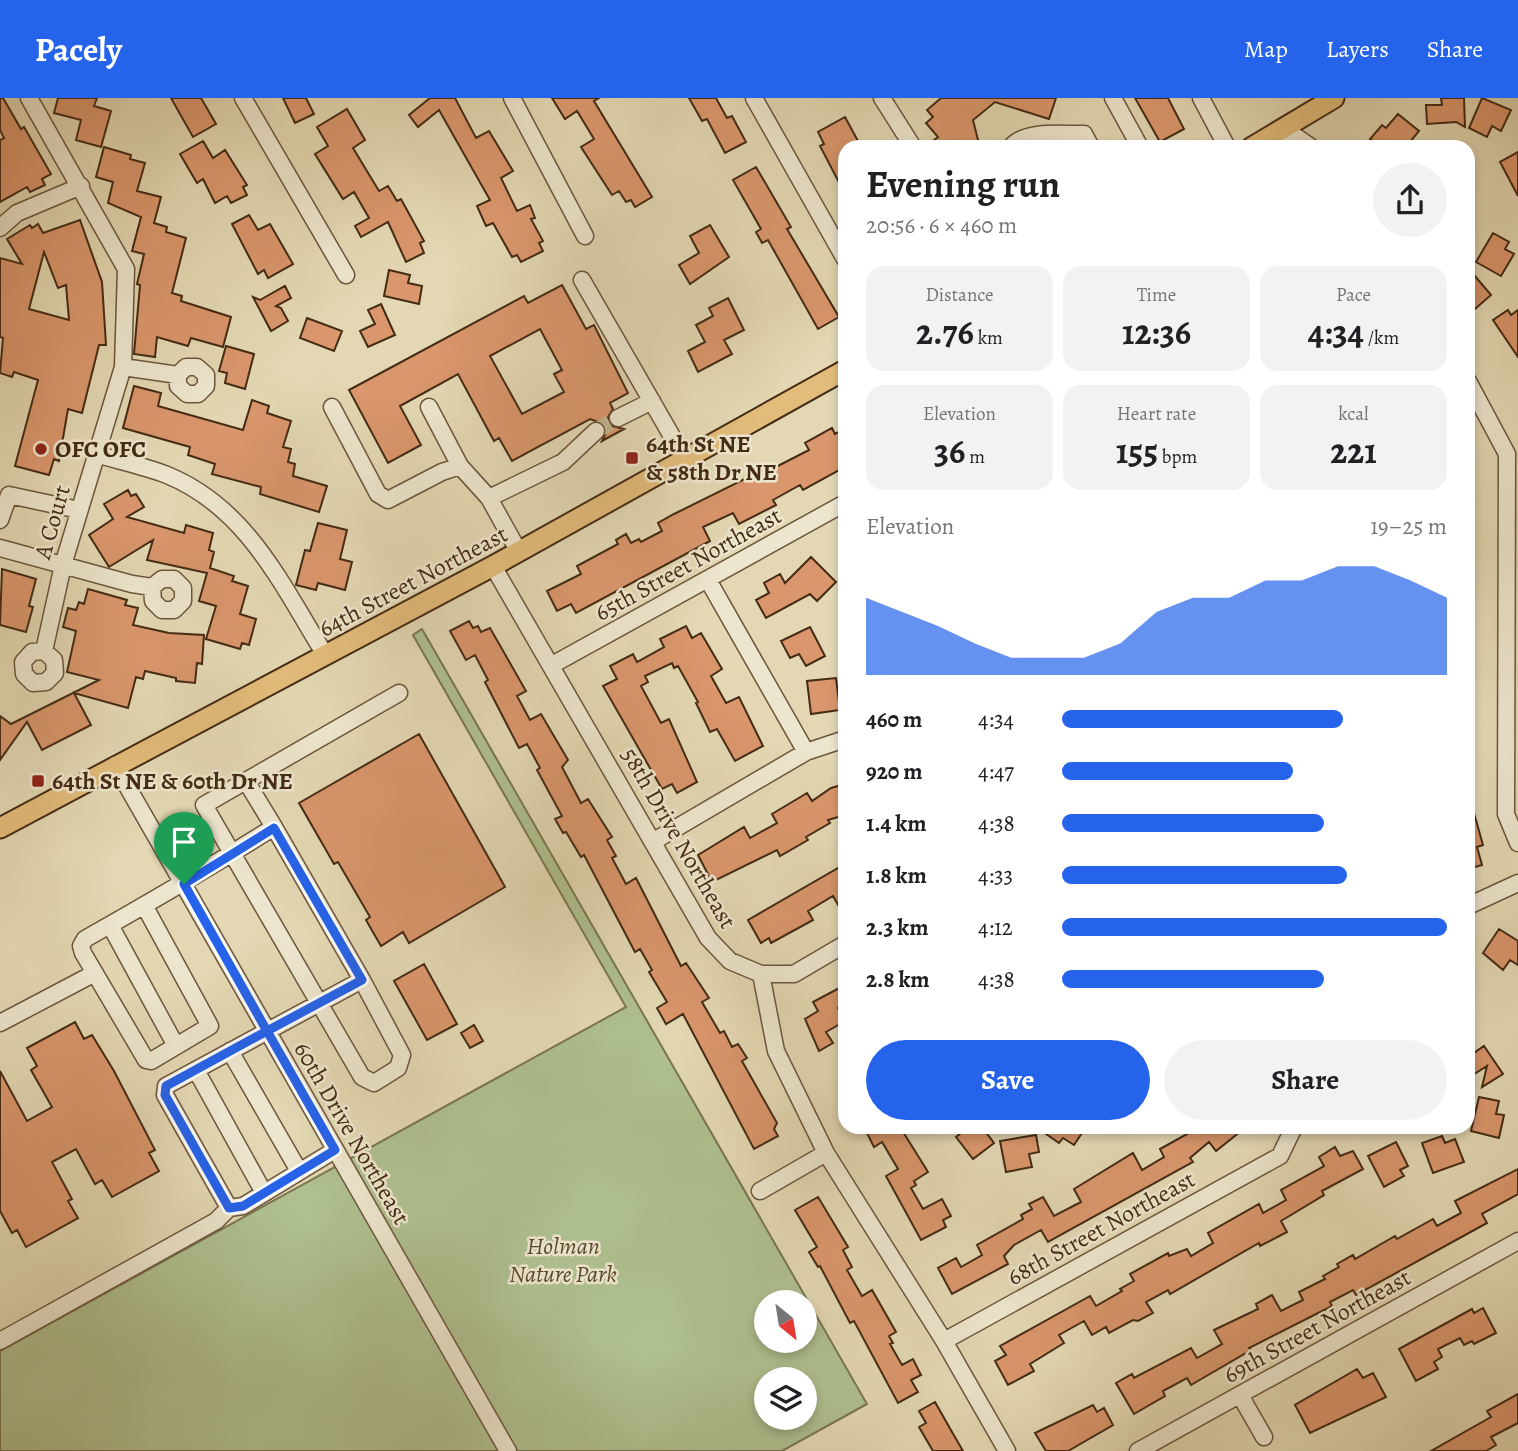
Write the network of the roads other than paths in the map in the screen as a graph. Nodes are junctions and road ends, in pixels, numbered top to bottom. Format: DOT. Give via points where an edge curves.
graph roads {
  1 [pos="29,98"];
  2 [pos="243,98"];
  3 [pos="512,98"];
  4 [pos="754,98"];
  5 [pos="882,98"];
  6 [pos="1113,98"];
  7 [pos="1201,98"];
  8 [pos="1334,98"];
  9 [pos="1286,138"];
  10 [pos="909,140"];
  11 [pos="1019,140"];
  12 [pos="1087,140"];
  13 [pos="1136,140"];
  14 [pos="1223,140"];
  15 [pos="81,186"];
  16 [pos="0,229"];
  17 [pos="585,236"];
  18 [pos="838,247"];
  19 [pos="346,275"];
  20 [pos="582,279"];
  21 [pos="123,366"];
  22 [pos="838,374"];
  23 [pos="178,375"];
  24 [pos="1475,394"];
  25 [pos="652,401"];
  26 [pos="332,407"];
  27 [pos="429,407"];
  28 [pos="618,418"];
  29 [pos="596,431"];
  30 [pos="95,454"];
  31 [pos="685,459"];
  32 [pos="460,466"];
  33 [pos="489,498"];
  34 [pos="838,509"];
  35 [pos="79,510"];
  36 [pos="0,520"];
  37 [pos="0,548"];
  38 [pos="519,551"];
  39 [pos="63,565"];
  40 [pos="493,566"];
  41 [pos="708,580"];
  42 [pos="152,587"];
  43 [pos="44,651"];
  44 [pos="326,656"];
  45 [pos="552,665"];
  46 [pos="399,693"];
  47 [pos="838,741"];
  48 [pos="806,751"];
  49 [pos="115,765"];
  50 [pos="246,781"];
  51 [pos="0,828"];
  52 [pos="274,828"];
  53 [pos="654,841"];
  54 [pos="1518,843"];
  55 [pos="232,854"];
  56 [pos="1518,883"];
  57 [pos="184,884"];
  58 [pos="1475,903"];
  59 [pos="144,905"];
  60 [pos="110,925"];
  61 [pos="838,948"];
  62 [pos="95,973"];
  63 [pos="761,974"];
  64 [pos="362,980"];
  65 [pos="319,1003"];
  66 [pos="0,1023"];
  67 [pos="267,1031"];
  68 [pos="176,1046"];
  69 [pos="230,1051"];
  70 [pos="196,1070"];
  71 [pos="1291,1134"];
  72 [pos="335,1150"];
  73 [pos="826,1153"];
  74 [pos="299,1171"];
  75 [pos="760,1191"];
  76 [pos="264,1193"];
  77 [pos="229,1208"];
  78 [pos="1518,1241"];
  79 [pos="0,1341"];
  80 [pos="944,1341"];
  81 [pos="1240,1395"];
  82 [pos="1264,1437"];
  83 [pos="508,1451"];
  84 [pos="1007,1451"];
  85 [pos="1138,1451"];
  1 -- 15 [label="street, A Court"];
  2 -- 19 [label="street"];
  3 -- 17 [label="street"];
  4 -- 18 [label="street"];
  5 -- 10 [label="street"];
  6 -- 13 [label="street"];
  7 -- 14 [label="street"];
  8 -- 9 [label="main road"];
  11 -- 12 [label="street" via="1032,135 1084,134"];
  15 -- 16 [label="street" via="17,213"];
  15 -- 21 [label="street, A Court" via="126,269"];
  20 -- 25 [label="street"];
  21 -- 23 [label="street"];
  21 -- 30 [label="street, A Court"];
  22 -- 31 [label="main road, 64th Street Northeast"];
  24 -- 54 [label="street" via="1507,454 1506,814"];
  25 -- 28 [label="street"];
  25 -- 31 [label="street"];
  26 -- 32 [label="street" via="378,494 388,500"];
  27 -- 32 [label="street"];
  29 -- 33 [label="street" via="563,462"];
  30 -- 35 [label="street, A Court"];
  30 -- 44 [label="street" via="167,475 216,502 246,530"];
  31 -- 38 [label="main road, 64th Street Northeast"];
  32 -- 33 [label="street"];
  33 -- 38 [label="street"];
  34 -- 41 [label="street, 65th Street Northeast"];
  35 -- 36 [label="street" via="9,495"];
  35 -- 39 [label="street, A Court"];
  37 -- 39 [label="street"];
  38 -- 40 [label="main road, 64th Street Northeast"];
  39 -- 42 [label="street"];
  39 -- 43 [label="street, A Court"];
  40 -- 44 [label="main road, 64th Street Northeast"];
  40 -- 45 [label="street, 58th Drive Northeast"];
  41 -- 45 [label="street, 65th Street Northeast"];
  41 -- 48 [label="street"];
  44 -- 49 [label="main road, 64th Street Northeast"];
  45 -- 53 [label="street, 58th Drive Northeast"];
  46 -- 50 [label="street"];
  47 -- 48 [label="street"];
  48 -- 53 [label="street"];
  49 -- 51 [label="main road, 64th Street Northeast"];
  49 -- 57 [label="street, 60th Drive Northeast"];
  50 -- 52 [label="street"];
  50 -- 55 [label="street" via="204,805"];
  52 -- 55 [label="street"];
  52 -- 64 [label="street"];
  53 -- 63 [label="street, 58th Drive Northeast" via="708,938 730,961"];
  55 -- 57 [label="street"];
  55 -- 65 [label="street"];
  56 -- 58 [label="street"];
  57 -- 59 [label="street"];
  57 -- 67 [label="street, 60th Drive Northeast"];
  59 -- 60 [label="street"];
  59 -- 68 [label="street" via="209,1018 210,1026"];
  60 -- 62 [label="street" via="81,946"];
  60 -- 68 [label="street"];
  61 -- 63 [label="street" via="794,974"];
  62 -- 66 [label="street"];
  62 -- 68 [label="street" via="146,1060"];
  63 -- 73 [label="street" via="776,1051"];
  64 -- 65 [label="street"];
  64 -- 65 [label="street" via="402,1055 398,1068 374,1083 362,1077"];
  65 -- 67 [label="street"];
  67 -- 69 [label="street"];
  67 -- 72 [label="street, 60th Drive Northeast"];
  69 -- 70 [label="street"];
  69 -- 74 [label="street"];
  70 -- 76 [label="street"];
  70 -- 77 [label="street" via="166,1086 165,1095"];
  71 -- 80 [label="street, 68th Street Northeast" via="1280,1156"];
  72 -- 74 [label="street"];
  72 -- 83 [label="street, 60th Drive Northeast"];
  73 -- 75 [label="street"];
  73 -- 80 [label="street"];
  74 -- 76 [label="street"];
  76 -- 77 [label="street" via="243,1206"];
  77 -- 79 [label="street" via="216,1221"];
  78 -- 81 [label="street, 69th Street Northeast"];
  80 -- 84 [label="street"];
  81 -- 82 [label="street"];
  81 -- 85 [label="street, 69th Street Northeast"];
}
